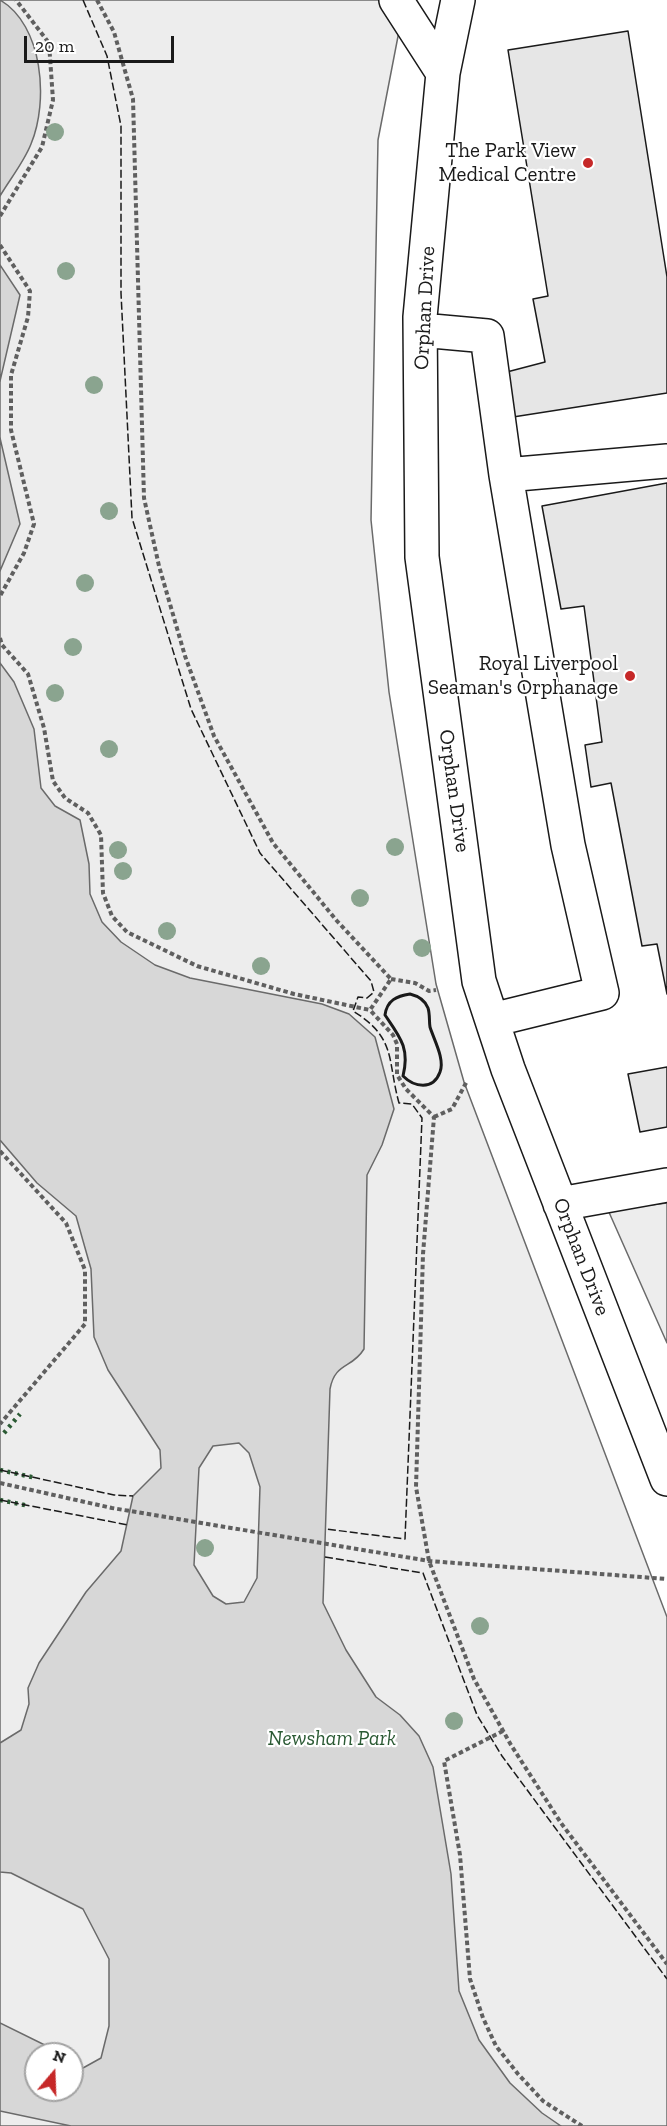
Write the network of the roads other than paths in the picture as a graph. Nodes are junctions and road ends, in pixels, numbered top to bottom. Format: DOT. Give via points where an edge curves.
graph roads {
  1 [pos="396,0"];
  2 [pos="458,0"];
  3 [pos="443,73"];
  4 [pos="421,330"];
  5 [pos="667,461"];
  6 [pos="506,475"];
  7 [pos="492,1020"];
  8 [pos="667,1185"];
  9 [pos="560,1204"];
  10 [pos="667,1479"];
  1 -- 3 [label="street"];
  2 -- 3 [label="street, Orphan Drive"];
  3 -- 4 [label="street, Orphan Drive"];
  4 -- 6 [label="street" via="487,336"];
  4 -- 7 [label="street, Orphan Drive" via="422,557 479,981"];
  5 -- 6 [label="street"];
  6 -- 7 [label="street" via="568,844 602,993"];
  7 -- 9 [label="street, Orphan Drive"];
  8 -- 9 [label="street"];
  9 -- 10 [label="street, Orphan Drive"];
}
